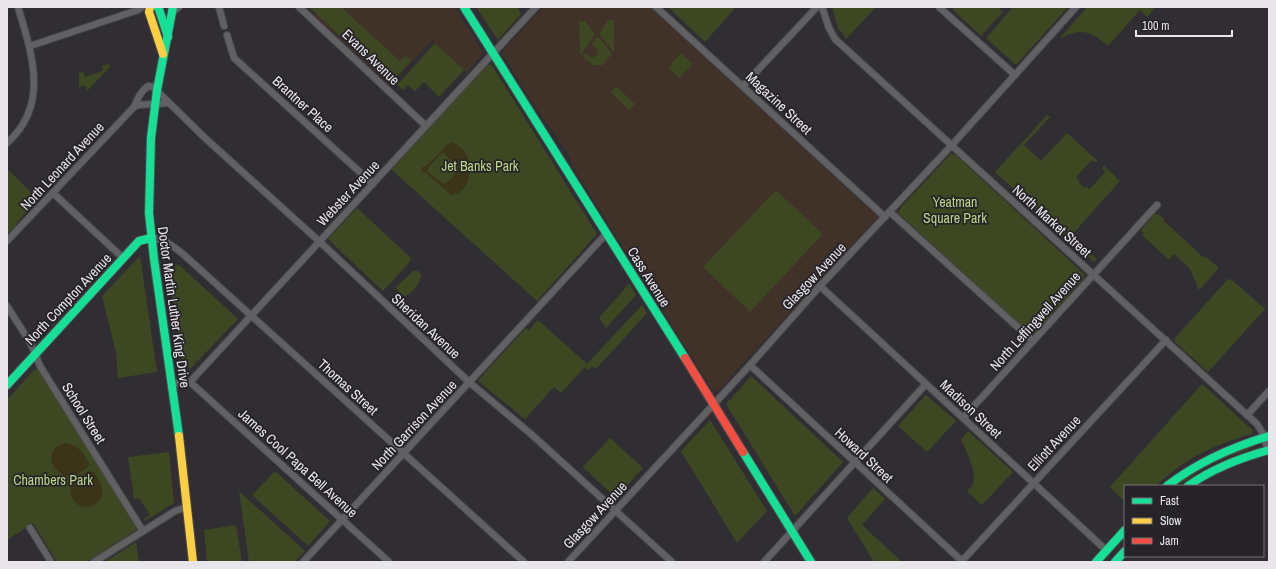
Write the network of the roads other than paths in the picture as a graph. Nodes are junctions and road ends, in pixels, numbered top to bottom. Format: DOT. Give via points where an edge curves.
graph roads {
  1 [pos="18,7"];
  2 [pos="142,7"];
  3 [pos="150,7"];
  4 [pos="157,7"];
  5 [pos="218,7"];
  6 [pos="299,7"];
  7 [pos="464,7"];
  8 [pos="536,7"];
  9 [pos="656,7"];
  10 [pos="817,7"];
  11 [pos="822,7"];
  12 [pos="1076,7"];
  13 [pos="942,8"];
  14 [pos="175,9"];
  15 [pos="224,26"];
  16 [pos="227,35"];
  17 [pos="168,38"];
  18 [pos="30,46"];
  19 [pos="493,53"];
  20 [pos="164,55"];
  21 [pos="1015,76"];
  22 [pos="743,86"];
  23 [pos="158,90"];
  24 [pos="168,102"];
  25 [pos="155,104"];
  26 [pos="134,107"];
  27 [pos="426,126"];
  28 [pos="7,143"];
  29 [pos="951,146"];
  30 [pos="373,184"];
  31 [pos="53,193"];
  32 [pos="1157,205"];
  33 [pos="890,212"];
  34 [pos="885,217"];
  35 [pos="607,233"];
  36 [pos="151,238"];
  37 [pos="7,241"];
  38 [pos="320,242"];
  39 [pos="123,258"];
  40 [pos="1093,275"];
  41 [pos="820,286"];
  42 [pos="7,306"];
  43 [pos="251,316"];
  44 [pos="1166,340"];
  45 [pos="1033,341"];
  46 [pos="35,354"];
  47 [pos="750,365"];
  48 [pos="190,382"];
  49 [pos="470,382"];
  50 [pos="172,384"];
  51 [pos="926,384"];
  52 [pos="7,385"];
  53 [pos="1269,391"];
  54 [pos="713,405"];
  55 [pos="1247,415"];
  56 [pos="963,418"];
  57 [pos="1267,437"];
  58 [pos="1269,450"];
  59 [pos="404,453"];
  60 [pos="855,462"];
  61 [pos="1033,483"];
  62 [pos="1167,485"];
  63 [pos="1190,485"];
  64 [pos="187,507"];
  65 [pos="616,511"];
  66 [pos="342,520"];
  67 [pos="30,528"];
  68 [pos="144,531"];
  69 [pos="1124,531"];
  70 [pos="792,532"];
  71 [pos="1106,550"];
  72 [pos="1124,552"];
  73 [pos="51,562"];
  74 [pos="94,562"];
  75 [pos="194,562"];
  76 [pos="303,562"];
  77 [pos="389,562"];
  78 [pos="524,562"];
  79 [pos="568,562"];
  80 [pos="672,562"];
  81 [pos="764,562"];
  82 [pos="811,562"];
  83 [pos="962,562"];
  84 [pos="1096,562"];
  85 [pos="1115,562"];
  1 -- 18 [label="street"];
  2 -- 18 [label="street"];
  3 -- 20 [label="main road, Doctor Martin Luther King Drive"];
  4 -- 17 [label="main road"];
  5 -- 15 [label="street"];
  6 -- 27 [label="street, Evans Avenue"];
  7 -- 19 [label="main road, Cass Avenue"];
  8 -- 19 [label="street, Webster Avenue"];
  9 -- 22 [label="street, Magazine Street"];
  10 -- 22 [label="street"];
  11 -- 29 [label="street, North Market Street" via="835,39"];
  12 -- 21 [label="street, Glasgow Avenue"];
  13 -- 21 [label="street"];
  14 -- 17 [label="main road, Doctor Martin Luther King Drive"];
  16 -- 30 [label="street, Brantner Place" via="234,58"];
  17 -- 20 [label="main road, Doctor Martin Luther King Drive"];
  18 -- 28 [label="street" via="35,74 34,95 28,115"];
  19 -- 27 [label="street, Webster Avenue"];
  19 -- 35 [label="main road, Cass Avenue"];
  20 -- 23 [label="main road, Doctor Martin Luther King Drive"];
  21 -- 29 [label="street, Glasgow Avenue"];
  22 -- 34 [label="street, Magazine Street"];
  23 -- 24 [label="street, Sheridan Avenue"];
  23 -- 25 [label="main road, Doctor Martin Luther King Drive"];
  23 -- 26 [label="street, North Leonard Avenue" via="148,86 138,96"];
  24 -- 25 [label="street"];
  24 -- 38 [label="street, Sheridan Avenue"];
  25 -- 26 [label="street"];
  25 -- 36 [label="main road, Doctor Martin Luther King Drive" via="149,190"];
  26 -- 31 [label="street, North Leonard Avenue"];
  27 -- 30 [label="street, Webster Avenue"];
  29 -- 33 [label="street, Glasgow Avenue"];
  29 -- 40 [label="street, North Market Street"];
  30 -- 38 [label="street, Webster Avenue"];
  31 -- 37 [label="street, North Leonard Avenue"];
  31 -- 39 [label="street"];
  32 -- 40 [label="street, North Leffingwell Avenue"];
  33 -- 34 [label="street, Glasgow Avenue"];
  33 -- 45 [label="street"];
  34 -- 41 [label="street, Glasgow Avenue"];
  35 -- 49 [label="street, North Garrison Avenue"];
  35 -- 54 [label="main road, Cass Avenue"];
  36 -- 39 [label="main road, North Compton Avenue" via="139,241"];
  36 -- 43 [label="street, Thomas Street" via="161,239 174,247"];
  36 -- 50 [label="main road, Doctor Martin Luther King Drive"];
  38 -- 43 [label="street, Webster Avenue"];
  38 -- 49 [label="street, Sheridan Avenue"];
  39 -- 46 [label="main road, North Compton Avenue"];
  40 -- 44 [label="street, North Market Street"];
  40 -- 45 [label="street, North Leffingwell Avenue"];
  41 -- 47 [label="street, Glasgow Avenue"];
  41 -- 51 [label="street, Madison Street"];
  42 -- 46 [label="street, School Street"];
  43 -- 48 [label="street, Webster Avenue"];
  43 -- 59 [label="street, Thomas Street"];
  44 -- 55 [label="street, North Market Street"];
  44 -- 61 [label="street, Elliott Avenue"];
  45 -- 56 [label="street, North Leffingwell Avenue"];
  46 -- 52 [label="main road, North Compton Avenue"];
  46 -- 68 [label="street, School Street" via="40,366"];
  47 -- 54 [label="street, Glasgow Avenue"];
  47 -- 60 [label="street, Howard Street"];
  48 -- 50 [label="street"];
  48 -- 66 [label="street, James Cool Papa Bell Avenue"];
  49 -- 59 [label="street, North Garrison Avenue"];
  49 -- 65 [label="street, Sheridan Avenue"];
  50 -- 64 [label="main road, Doctor Martin Luther King Drive"];
  51 -- 56 [label="street, Madison Street"];
  51 -- 60 [label="street"];
  53 -- 55 [label="street"];
  54 -- 65 [label="street, Glasgow Avenue"];
  54 -- 70 [label="main road, Cass Avenue"];
  55 -- 57 [label="street, North Market Street"];
  56 -- 61 [label="street, Madison Street"];
  57 -- 58 [label="street, North Market Street"];
  57 -- 62 [label="main road" via="1216,454"];
  58 -- 63 [label="main road" via="1218,467"];
  59 -- 66 [label="street, North Garrison Avenue"];
  59 -- 78 [label="street, Thomas Street"];
  60 -- 70 [label="street"];
  60 -- 83 [label="street, Howard Street"];
  61 -- 71 [label="street, Madison Street"];
  61 -- 83 [label="street, Elliott Avenue"];
  64 -- 68 [label="street" via="175,511"];
  64 -- 75 [label="main road, Doctor Martin Luther King Drive"];
  65 -- 79 [label="street, Glasgow Avenue"];
  65 -- 80 [label="street, Sheridan Avenue"];
  66 -- 76 [label="street, North Garrison Avenue"];
  66 -- 77 [label="street, James Cool Papa Bell Avenue"];
  67 -- 73 [label="street"];
  68 -- 74 [label="street"];
  69 -- 71 [label="main road"];
  70 -- 81 [label="street"];
  70 -- 82 [label="main road, Cass Avenue"];
  71 -- 84 [label="main road"];
  72 -- 85 [label="main road"];
}
